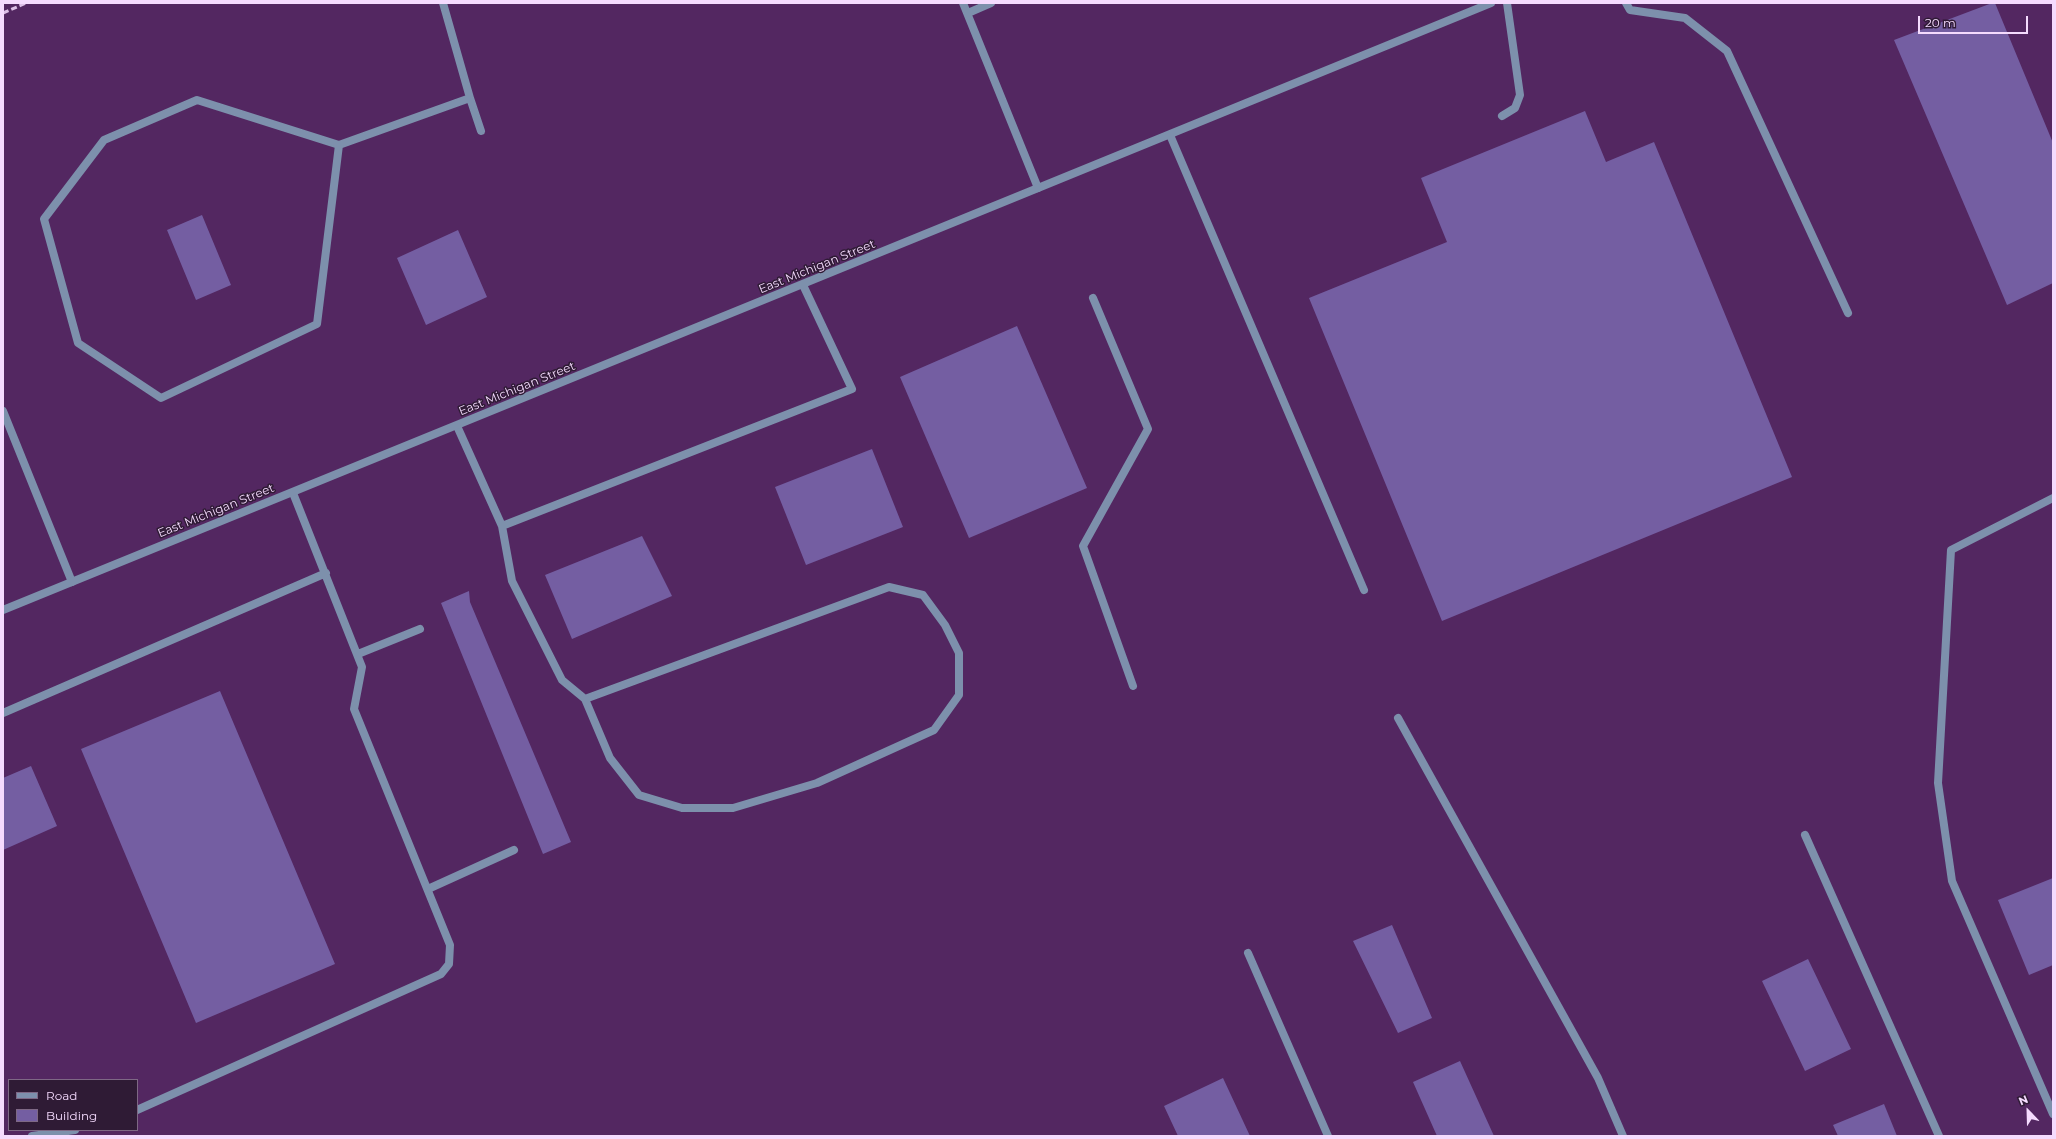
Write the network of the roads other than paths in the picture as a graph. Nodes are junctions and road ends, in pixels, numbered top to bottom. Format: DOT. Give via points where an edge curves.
graph roads {
  1 [pos="443,3"];
  2 [pos="963,3"];
  3 [pos="991,3"];
  4 [pos="1491,3"];
  5 [pos="1507,3"];
  6 [pos="1626,3"];
  7 [pos="968,13"];
  8 [pos="470,98"];
  9 [pos="1502,116"];
  10 [pos="481,131"];
  11 [pos="1170,135"];
  12 [pos="340,145"];
  13 [pos="1038,188"];
  14 [pos="803,286"];
  15 [pos="1092,298"];
  16 [pos="1848,313"];
  17 [pos="3,411"];
  18 [pos="457,426"];
  19 [pos="292,493"];
  20 [pos="2053,498"];
  21 [pos="502,526"];
  22 [pos="326,573"];
  23 [pos="72,582"];
  24 [pos="1364,590"];
  25 [pos="3,610"];
  26 [pos="420,629"];
  27 [pos="358,654"];
  28 [pos="1133,686"];
  29 [pos="585,699"];
  30 [pos="3,714"];
  31 [pos="1398,718"];
  32 [pos="1806,836"];
  33 [pos="514,850"];
  34 [pos="428,889"];
  35 [pos="1248,953"];
  36 [pos="138,1110"];
  37 [pos="2053,1114"];
  38 [pos="68,1131"];
  39 [pos="32,1136"];
  40 [pos="1328,1136"];
  41 [pos="1623,1136"];
  42 [pos="1939,1136"];
  1 -- 8 [label="street"];
  2 -- 7 [label="street"];
  3 -- 7 [label="street"];
  4 -- 11 [label="street, East Michigan Street"];
  5 -- 9 [label="street" via="1520,95 1515,108"];
  6 -- 16 [label="street" via="1630,10 1685,18 1727,51"];
  7 -- 13 [label="street"];
  8 -- 10 [label="street"];
  8 -- 12 [label="street"];
  11 -- 13 [label="street, East Michigan Street"];
  11 -- 24 [label="street"];
  12 -- 12 [label="street" via="197,100 104,140 44,219 78,343 161,398 317,324"];
  13 -- 14 [label="street, East Michigan Street"];
  14 -- 18 [label="street, East Michigan Street"];
  14 -- 21 [label="street" via="852,389"];
  15 -- 28 [label="street" via="1148,429 1083,546"];
  17 -- 23 [label="street"];
  18 -- 19 [label="street, East Michigan Street"];
  18 -- 21 [label="street"];
  19 -- 22 [label="street"];
  19 -- 23 [label="street, East Michigan Street"];
  20 -- 37 [label="street" via="1951,550 1938,783 1952,880"];
  21 -- 29 [label="street" via="512,581 562,680"];
  22 -- 27 [label="street"];
  22 -- 30 [label="street"];
  23 -- 25 [label="street, East Michigan Street"];
  26 -- 27 [label="street"];
  27 -- 34 [label="street" via="362,667 354,710"];
  29 -- 29 [label="street" via="889,587 923,596 945,625 959,653 959,695 934,730 817,783 733,808 682,808 639,796 610,758"];
  31 -- 41 [label="street" via="1598,1078"];
  32 -- 42 [label="street"];
  33 -- 34 [label="street"];
  34 -- 36 [label="street" via="450,945 449,964 441,974"];
  35 -- 40 [label="street"];
  38 -- 39 [label="street"];
}
